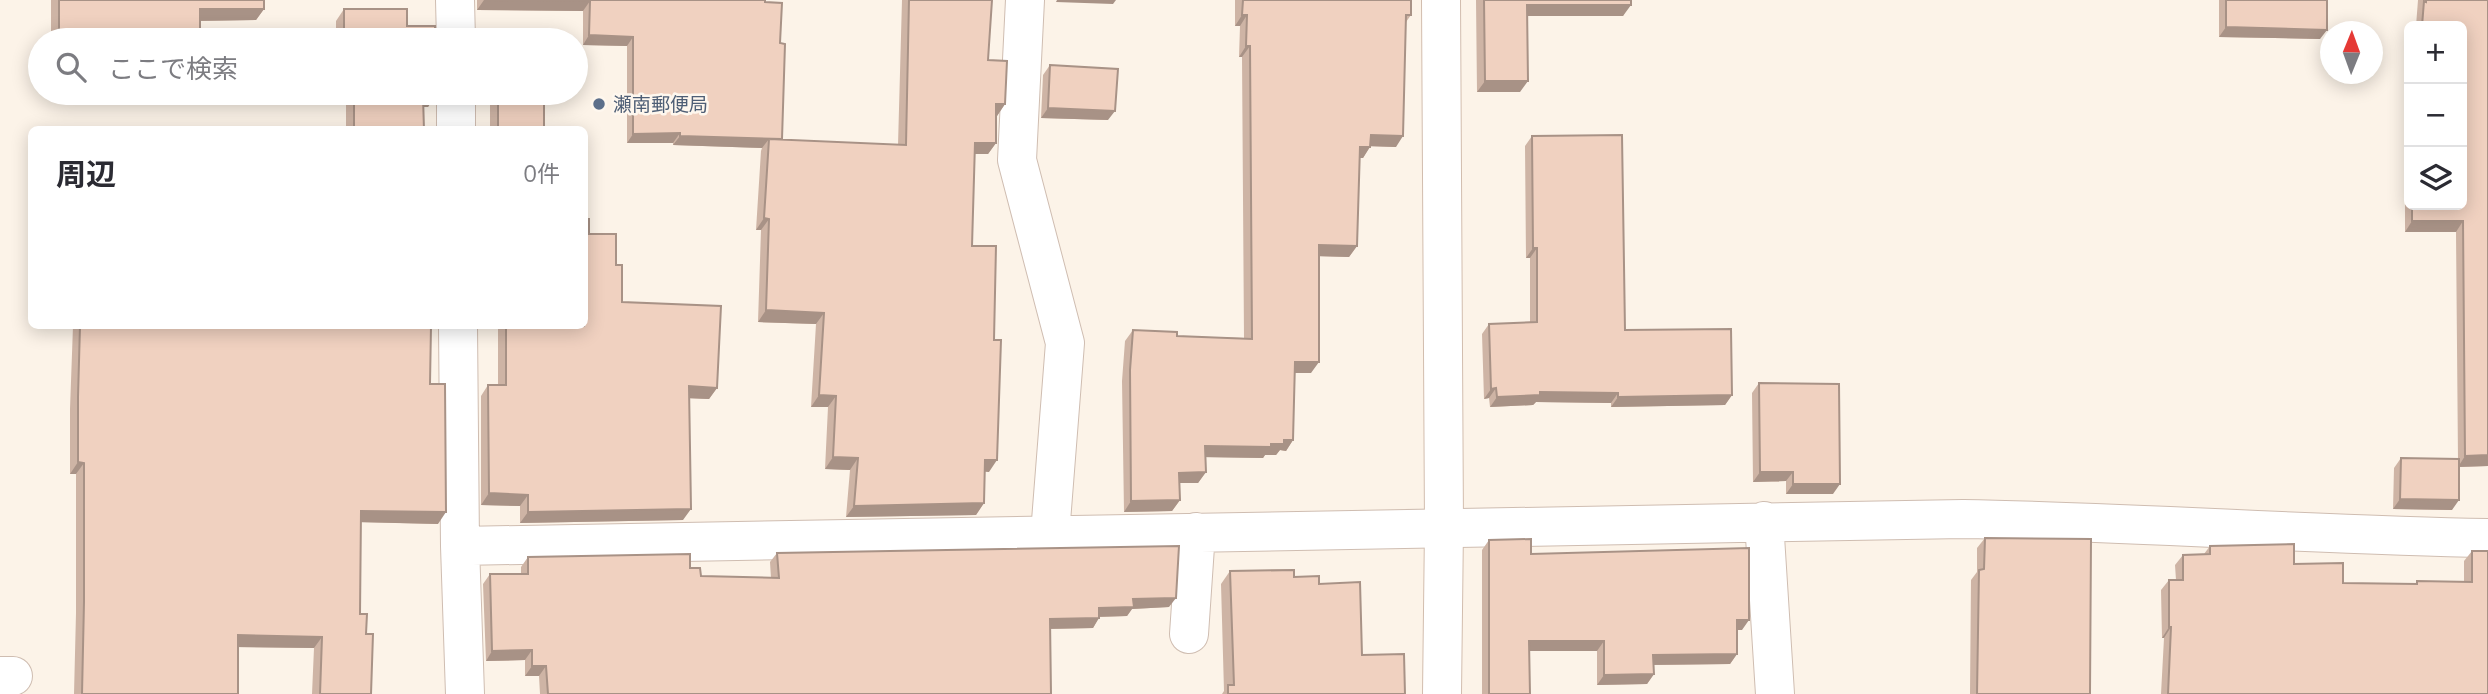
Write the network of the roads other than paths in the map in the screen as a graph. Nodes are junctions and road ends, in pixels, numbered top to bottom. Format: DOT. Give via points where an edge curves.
graph roads {
  1 [pos="455,0"];
  2 [pos="1025,0"];
  3 [pos="1441,0"];
  4 [pos="456,28"];
  5 [pos="456,105"];
  6 [pos="457,126"];
  7 [pos="458,329"];
  8 [pos="1764,522"];
  9 [pos="1444,527"];
  10 [pos="1196,532"];
  11 [pos="1050,534"];
  12 [pos="2488,538"];
  13 [pos="460,546"];
  14 [pos="1189,634"];
  15 [pos="465,694"];
  16 [pos="1442,694"];
  17 [pos="1775,694"];
  1 -- 4 [label="street"];
  2 -- 11 [label="street" via="1017,160 1065,343"];
  3 -- 9 [label="street"];
  5 -- 6 [label="street"];
  7 -- 13 [label="street"];
  8 -- 9 [label="street"];
  8 -- 12 [label="street" via="2067,520"];
  8 -- 17 [label="street"];
  9 -- 10 [label="street"];
  9 -- 16 [label="street"];
  10 -- 11 [label="street"];
  10 -- 14 [label="street"];
  11 -- 13 [label="street"];
  13 -- 15 [label="street"];
}
